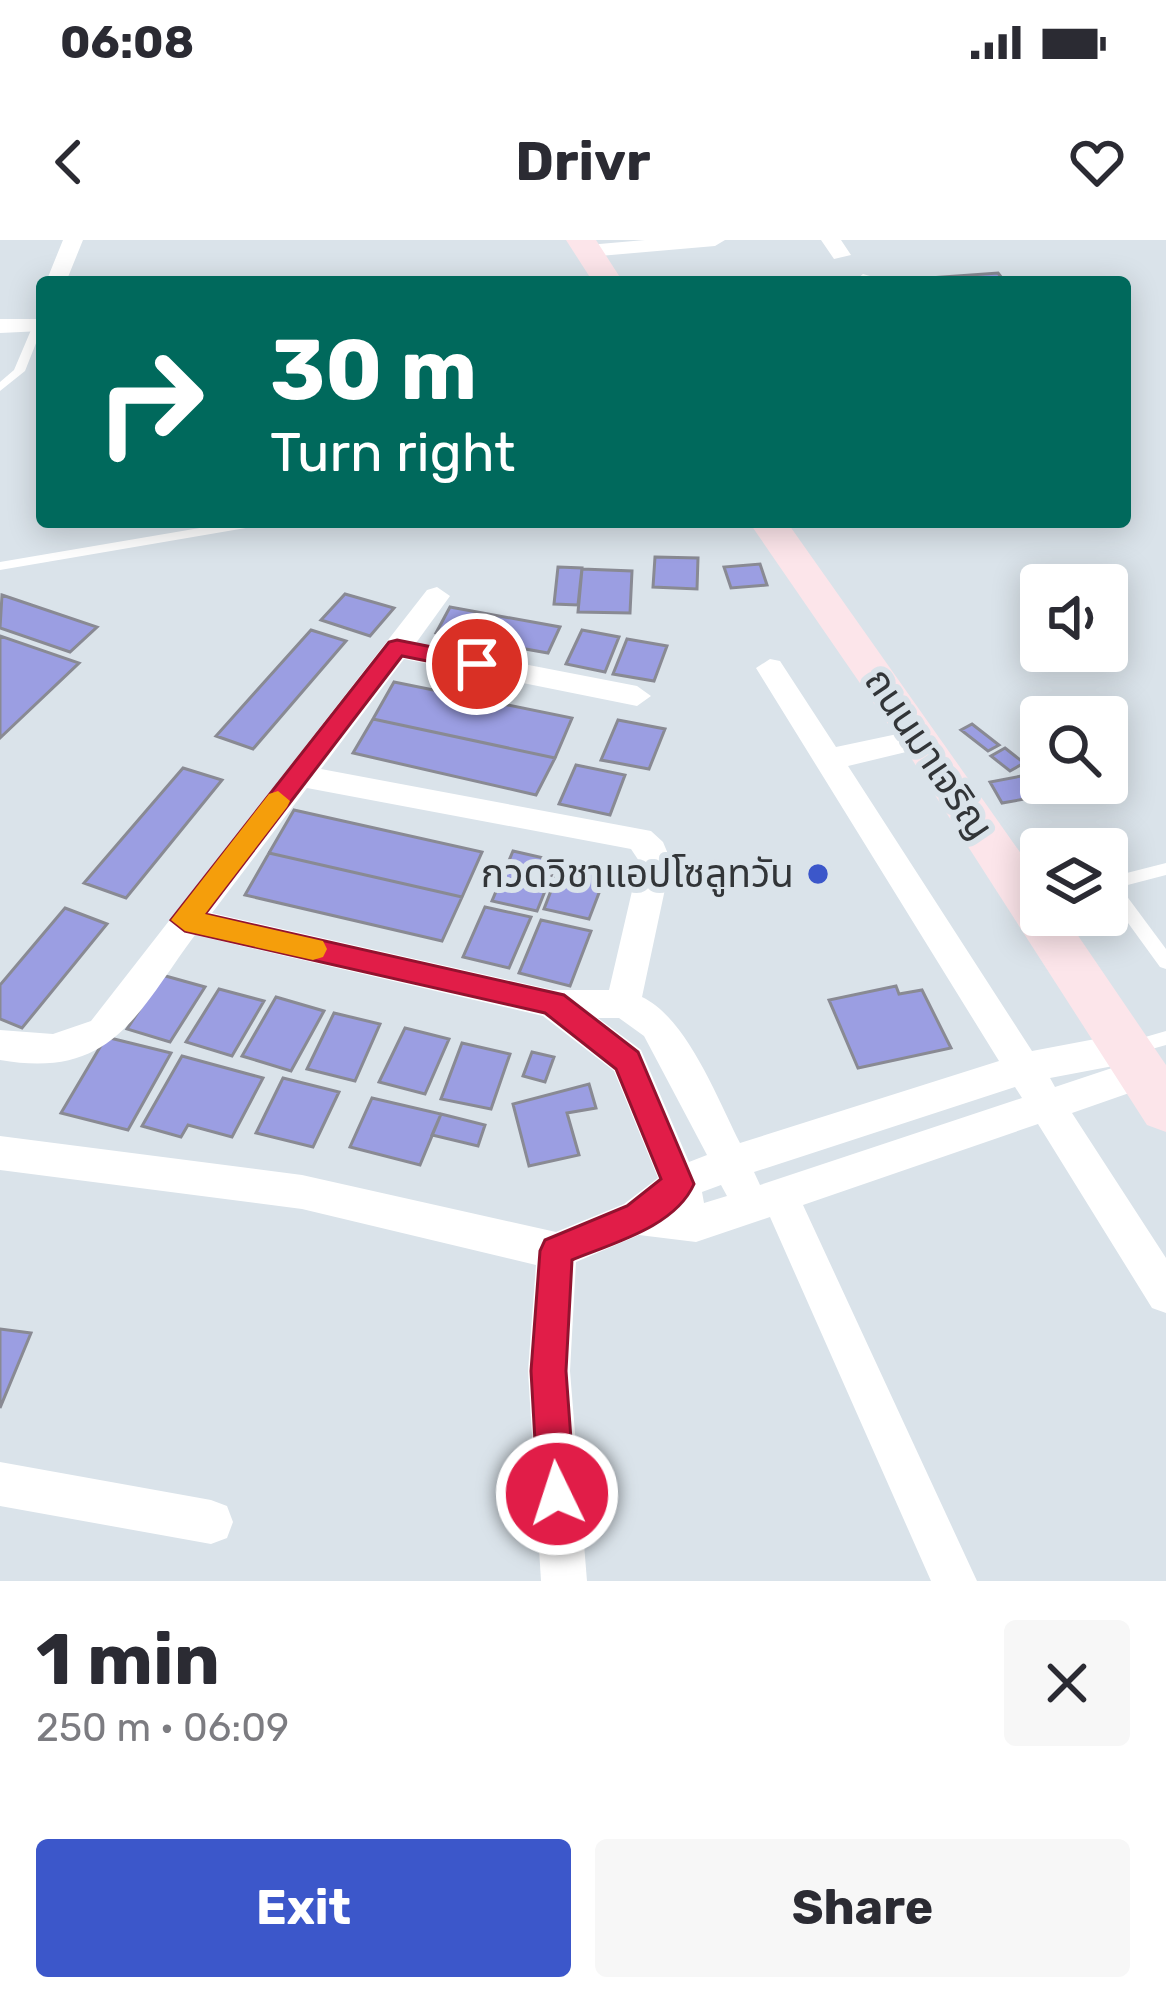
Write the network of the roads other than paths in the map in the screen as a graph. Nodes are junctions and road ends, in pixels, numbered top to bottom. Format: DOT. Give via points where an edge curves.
graph roads {
  1 [pos="73,240"];
  2 [pos="715,240"];
  3 [pos="653,243"];
  4 [pos="585,245"];
  5 [pos="58,276"];
  6 [pos="598,276"];
  7 [pos="36,322"];
  8 [pos="0,326"];
  9 [pos="36,333"];
  10 [pos="0,388"];
  11 [pos="222,528"];
  12 [pos="772,528"];
  13 [pos="0,566"];
  14 [pos="437,596"];
  15 [pos="397,648"];
  16 [pos="770,668"];
  17 [pos="637,696"];
  18 [pos="921,739"];
  19 [pos="830,759"];
  20 [pos="297,776"];
  21 [pos="1166,869"];
  22 [pos="1128,879"];
  23 [pos="1020,881"];
  24 [pos="1128,911"];
  25 [pos="185,920"];
  26 [pos="1058,936"];
  27 [pos="1166,962"];
  28 [pos="554,1004"];
  29 [pos="623,1004"];
  30 [pos="0,1046"];
  31 [pos="1150,1067"];
  32 [pos="1025,1068"];
  33 [pos="1049,1103"];
  34 [pos="0,1153"];
  35 [pos="731,1163"];
  36 [pos="679,1184"];
  37 [pos="765,1199"];
  38 [pos="638,1217"];
  39 [pos="696,1224"];
  40 [pos="556,1251"];
  41 [pos="1166,1294"];
  42 [pos="0,1484"];
  43 [pos="211,1522"];
  44 [pos="564,1581"];
  45 [pos="954,1581"];
  1 -- 5 [label="street"];
  2 -- 3 [label="street"];
  3 -- 4 [label="street"];
  4 -- 6 [label="main road"];
  7 -- 8 [label="street"];
  9 -- 10 [label="lane" via="19,371"];
  11 -- 13 [label="lane"];
  12 -- 18 [label="main road, ถนนมาเจริญ"];
  14 -- 15 [label="street"];
  15 -- 17 [label="street"];
  15 -- 20 [label="street"];
  16 -- 19 [label="street"];
  18 -- 19 [label="street"];
  18 -- 23 [label="main road, ถนนมาเจริญ"];
  19 -- 32 [label="street"];
  20 -- 25 [label="street"];
  20 -- 29 [label="street" via="640,839 656,861"];
  21 -- 22 [label="lane"];
  24 -- 27 [label="lane"];
  25 -- 28 [label="street"];
  25 -- 30 [label="street" via="103,1031 41,1053"];
  26 -- 31 [label="main road, ถนนมาเจริญ"];
  28 -- 29 [label="street"];
  28 -- 36 [label="street" via="628,1061"];
  29 -- 35 [label="street" via="656,1026"];
  31 -- 32 [label="street"];
  31 -- 33 [label="street"];
  32 -- 33 [label="street"];
  32 -- 35 [label="street"];
  33 -- 37 [label="street"];
  33 -- 41 [label="street"];
  34 -- 40 [label="street" via="302,1192"];
  35 -- 36 [label="street"];
  35 -- 37 [label="street"];
  36 -- 38 [label="street"];
  36 -- 39 [label="street"];
  37 -- 39 [label="street"];
  37 -- 45 [label="street"];
  38 -- 39 [label="street"];
  38 -- 40 [label="street"];
  40 -- 44 [label="street" via="549,1371"];
  42 -- 43 [label="street"];
}
